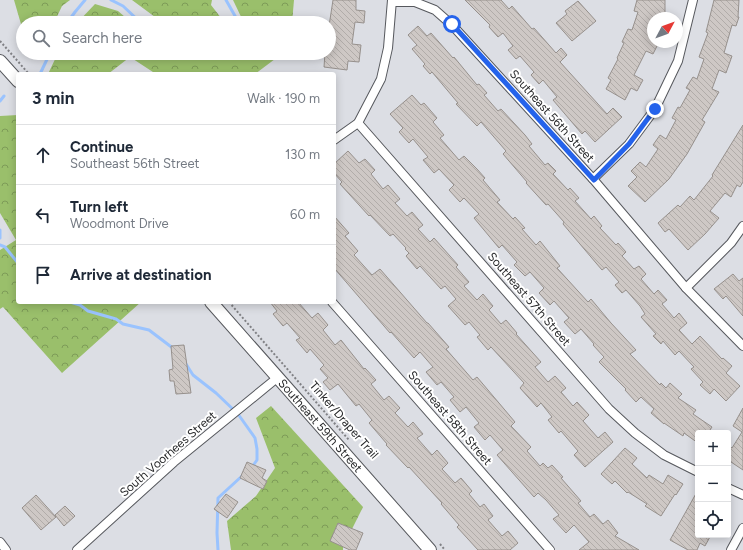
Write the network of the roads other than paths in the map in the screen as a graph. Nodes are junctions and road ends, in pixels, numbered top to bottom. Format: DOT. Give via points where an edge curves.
graph roads {
  1 [pos="693,0"];
  2 [pos="392,1"];
  3 [pos="0,61"];
  4 [pos="16,79"];
  5 [pos="358,123"];
  6 [pos="336,139"];
  7 [pos="594,180"];
  8 [pos="743,226"];
  9 [pos="686,288"];
  10 [pos="213,304"];
  11 [pos="334,304"];
  12 [pos="743,346"];
  13 [pos="277,378"];
  14 [pos="695,470"];
  15 [pos="731,489"];
  16 [pos="743,495"];
  17 [pos="743,528"];
  18 [pos="0,542"];
  19 [pos="435,547"];
  20 [pos="6,550"];
  21 [pos="77,550"];
  22 [pos="550,550"];
  23 [pos="731,550"];
  1 -- 7 [label="street" via="678,61 655,109 629,144"];
  2 -- 5 [label="street" via="388,48 381,79"];
  2 -- 7 [label="street, Southeast 56th Street" via="415,2 435,10 452,24"];
  3 -- 4 [label="main road"];
  5 -- 6 [label="street"];
  5 -- 14 [label="street, Southeast 57th Street" via="609,409 635,433 664,454"];
  7 -- 9 [label="street, Southeast 56th Street"];
  8 -- 9 [label="street"];
  9 -- 12 [label="street, Southeast 56th Street"];
  10 -- 13 [label="main road, Southeast 59th Street"];
  11 -- 22 [label="street, Southeast 58th Street"];
  13 -- 19 [label="main road, Southeast 59th Street"];
  13 -- 21 [label="street, South Voorhees Street" via="174,462"];
  15 -- 16 [label="street"];
  17 -- 23 [label="street"];
  18 -- 20 [label="street"];
}
